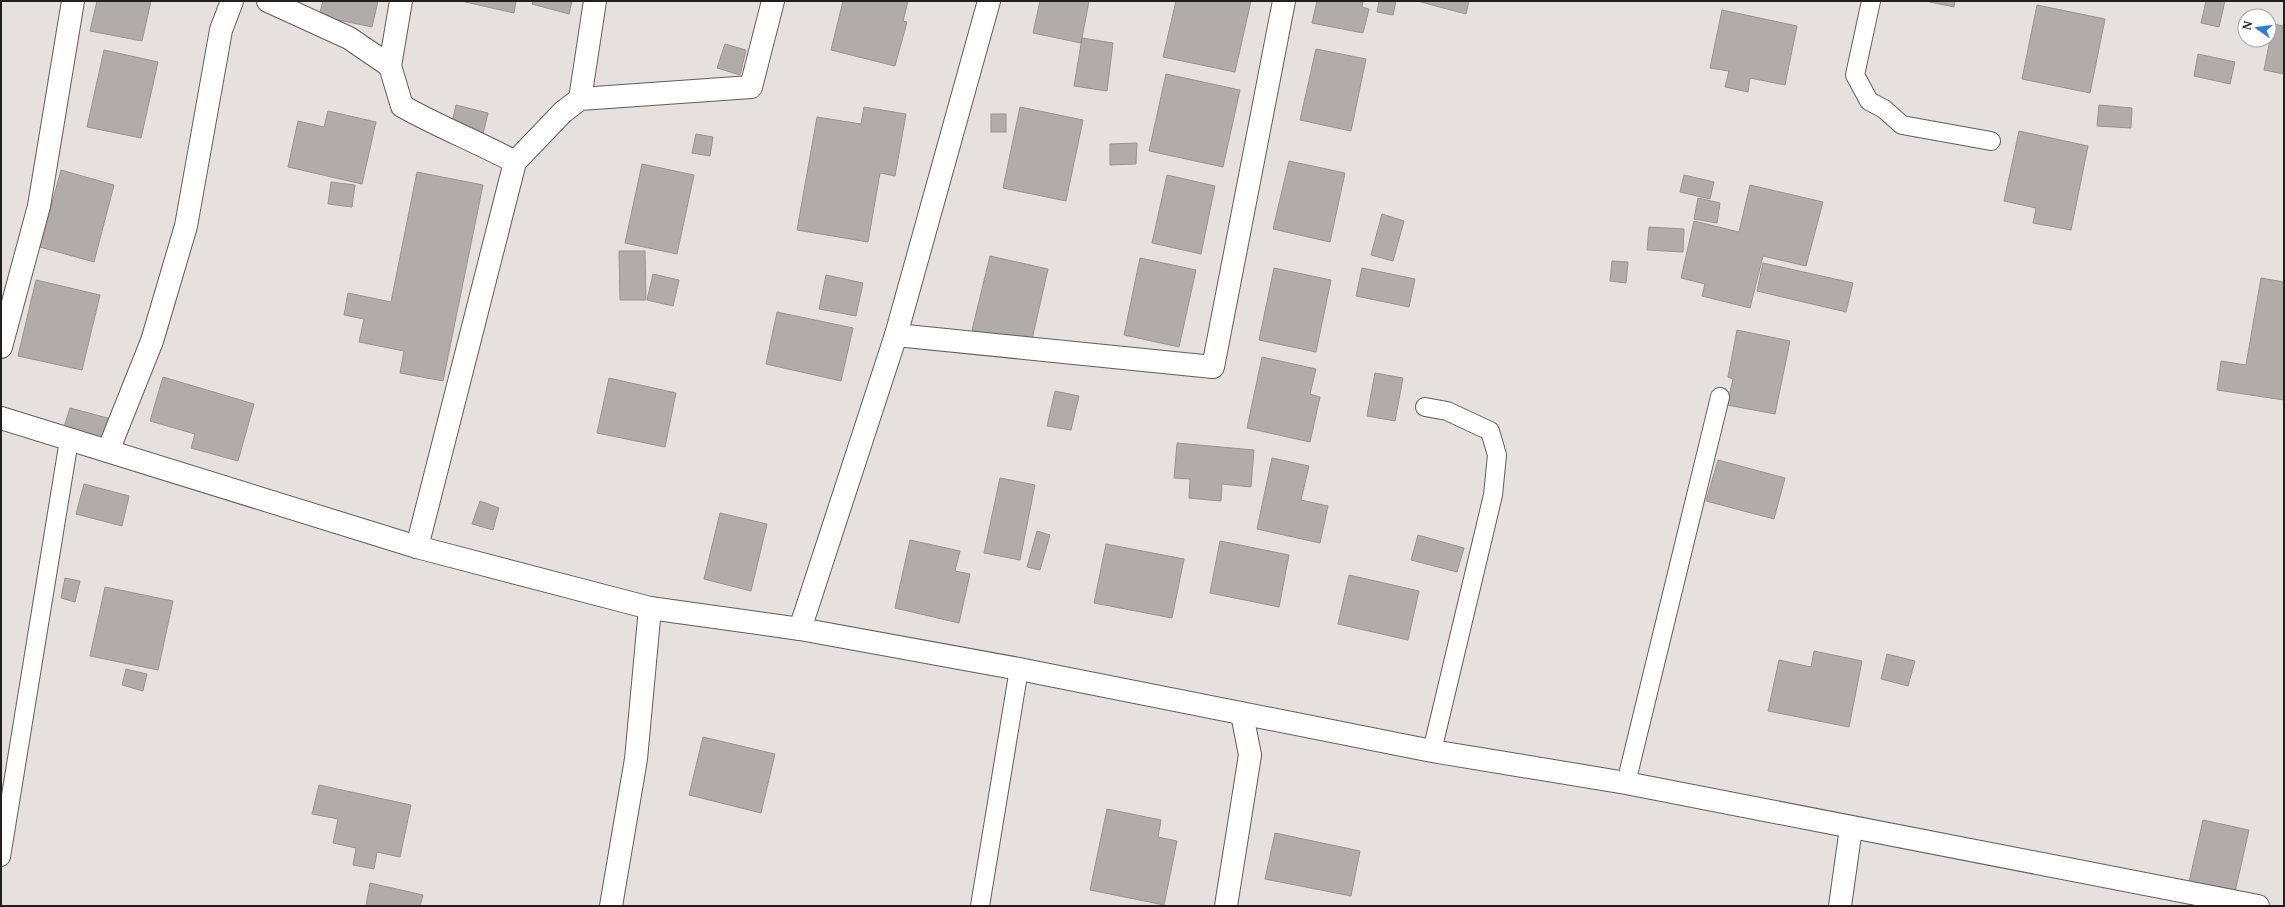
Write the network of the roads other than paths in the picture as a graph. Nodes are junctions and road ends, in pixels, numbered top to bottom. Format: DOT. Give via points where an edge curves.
graph roads {
  1 [pos="72,1"];
  2 [pos="232,1"];
  3 [pos="268,1"];
  4 [pos="401,1"];
  5 [pos="595,1"];
  6 [pos="773,1"];
  7 [pos="989,1"];
  8 [pos="1284,1"];
  9 [pos="1871,1"];
  10 [pos="390,66"];
  11 [pos="580,99"];
  12 [pos="1991,141"];
  13 [pos="515,162"];
  14 [pos="896,335"];
  15 [pos="1,347"];
  16 [pos="1720,397"];
  17 [pos="1424,407"];
  18 [pos="1,418"];
  19 [pos="69,440"];
  20 [pos="108,451"];
  21 [pos="417,547"];
  22 [pos="650,608"];
  23 [pos="800,629"];
  24 [pos="1019,669"];
  25 [pos="1242,714"];
  26 [pos="1432,751"];
  27 [pos="1626,783"];
  28 [pos="1851,828"];
  29 [pos="1,857"];
  30 [pos="611,906"];
  31 [pos="980,906"];
  32 [pos="1226,906"];
  33 [pos="1840,906"];
  34 [pos="2258,906"];
  1 -- 15 [label="street" via="39,206"];
  2 -- 20 [label="street" via="221,30 186,226 152,341"];
  3 -- 10 [label="street" via="349,38"];
  4 -- 10 [label="street"];
  5 -- 11 [label="street"];
  6 -- 11 [label="street" via="750,87"];
  7 -- 14 [label="street"];
  8 -- 14 [label="street" via="1213,367"];
  9 -- 12 [label="lane" via="1855,76 1868,101 1884,109 1902,125"];
  10 -- 13 [label="street" via="402,106"];
  11 -- 13 [label="street" via="563,112"];
  13 -- 21 [label="street"];
  14 -- 23 [label="street"];
  16 -- 27 [label="lane"];
  17 -- 26 [label="lane" via="1447,411 1490,431 1497,455 1492,495"];
  18 -- 19 [label="street"];
  19 -- 20 [label="street"];
  19 -- 29 [label="lane"];
  20 -- 21 [label="street"];
  21 -- 22 [label="street"];
  22 -- 23 [label="street"];
  22 -- 30 [label="street" via="636,759"];
  23 -- 24 [label="street"];
  24 -- 25 [label="street"];
  24 -- 31 [label="lane"];
  25 -- 26 [label="street"];
  25 -- 32 [label="street" via="1250,755"];
  26 -- 27 [label="street"];
  27 -- 28 [label="street"];
  28 -- 33 [label="street"];
  28 -- 34 [label="street"];
}
